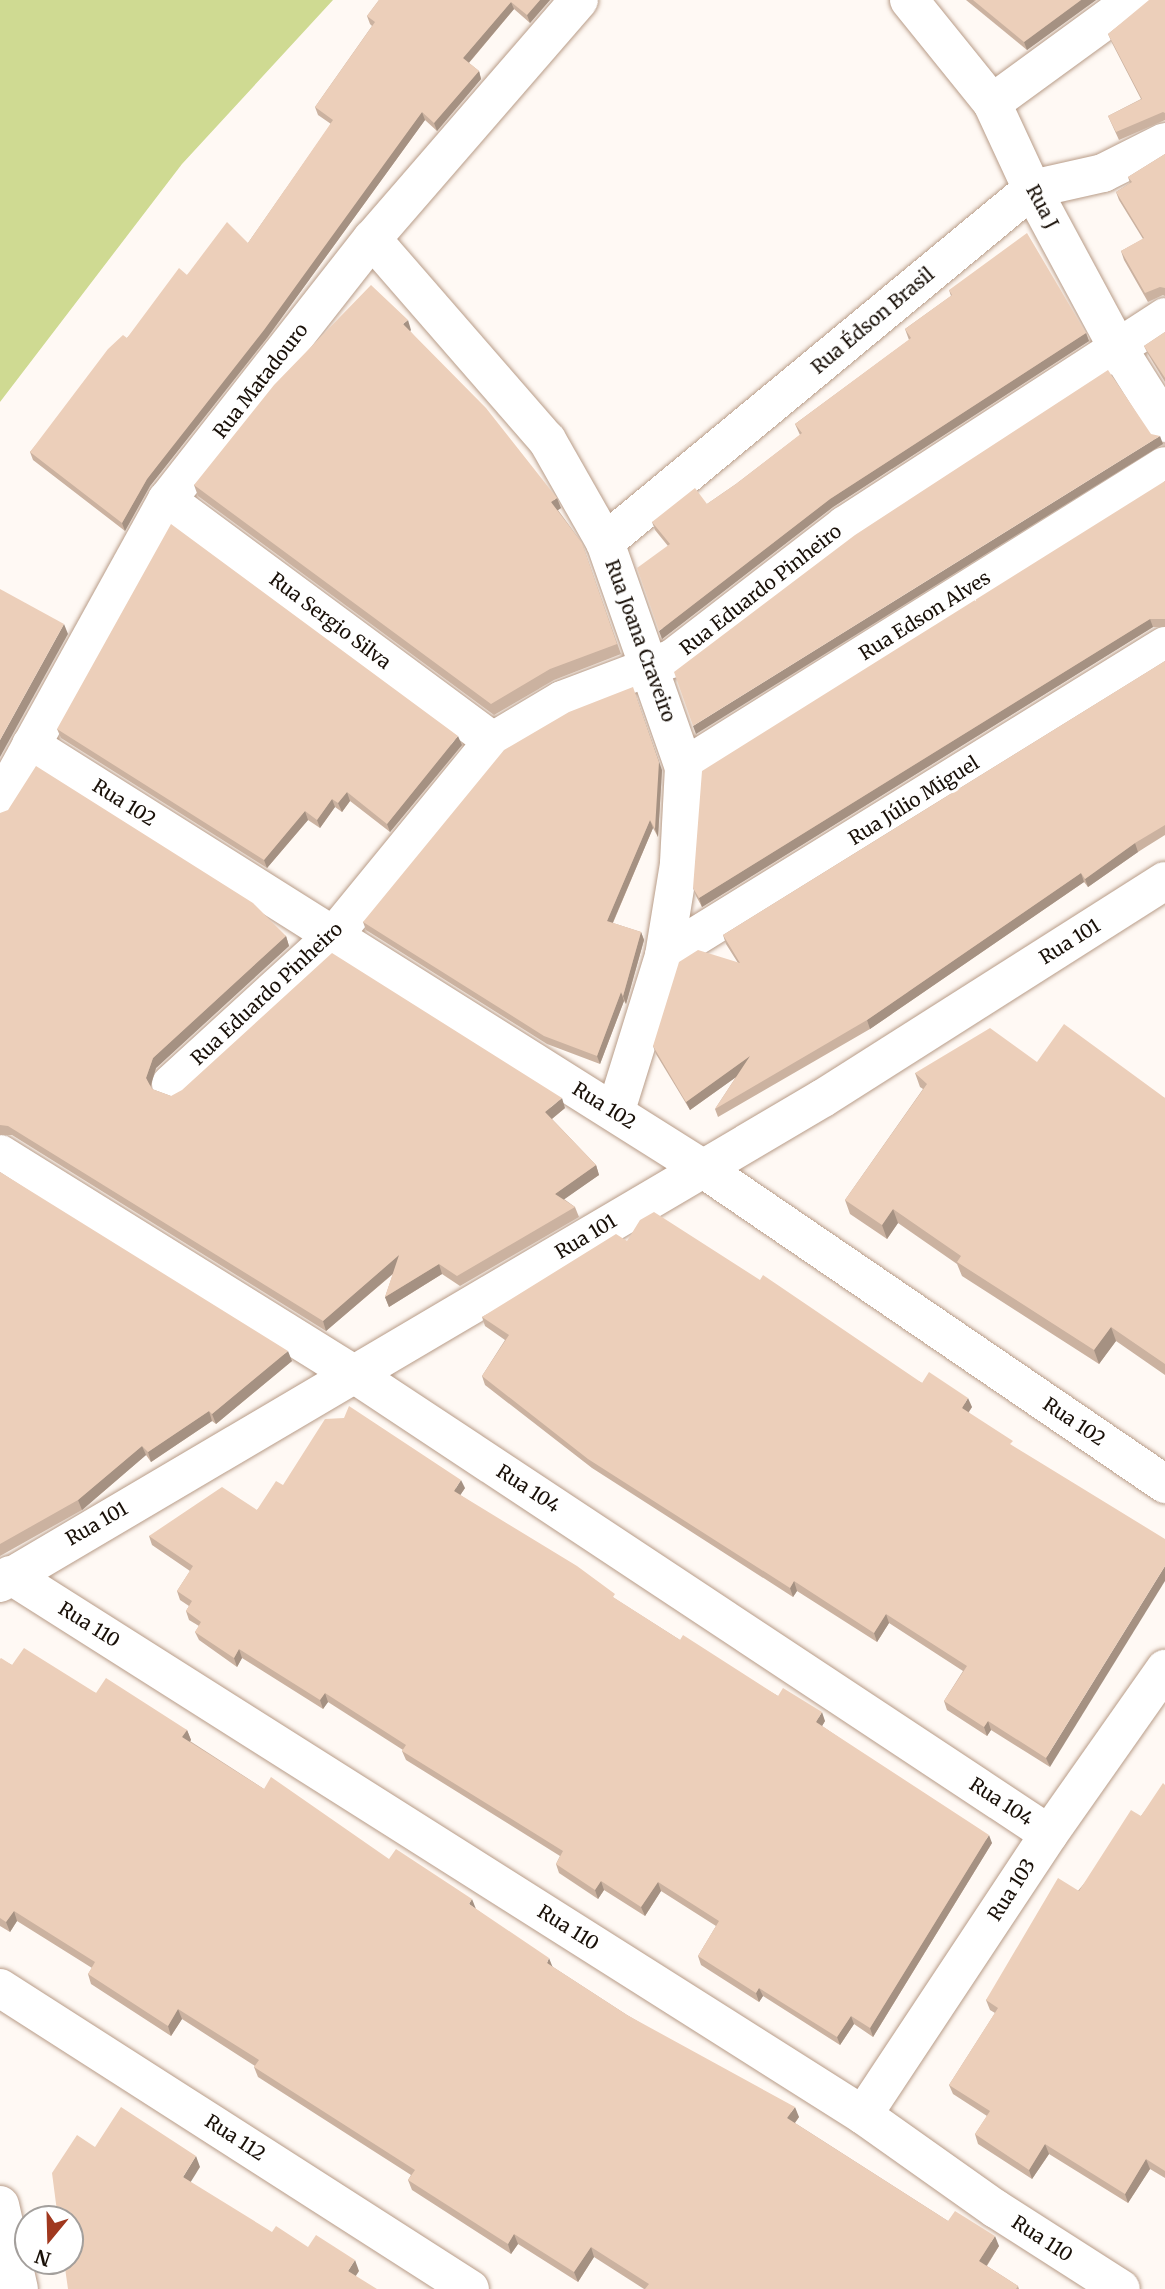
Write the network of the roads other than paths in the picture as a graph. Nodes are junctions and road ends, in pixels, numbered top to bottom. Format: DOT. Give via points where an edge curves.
graph roads {
  1 [pos="579,0"];
  2 [pos="1132,0"];
  3 [pos="928,6"];
  4 [pos="992,103"];
  5 [pos="1165,142"];
  6 [pos="1032,189"];
  7 [pos="372,239"];
  8 [pos="1165,317"];
  9 [pos="1117,347"];
  10 [pos="1165,423"];
  11 [pos="1165,466"];
  12 [pos="167,500"];
  13 [pos="605,542"];
  14 [pos="1165,646"];
  15 [pos="649,668"];
  16 [pos="493,741"];
  17 [pos="31,745"];
  18 [pos="684,767"];
  19 [pos="0,802"];
  20 [pos="1165,881"];
  21 [pos="334,935"];
  22 [pos="664,956"];
  23 [pos="171,1084"];
  24 [pos="615,1113"];
  25 [pos="0,1154"];
  26 [pos="702,1168"];
  27 [pos="354,1374"];
  28 [pos="1165,1484"];
  29 [pos="5,1579"];
  30 [pos="1165,1669"];
  31 [pos="1049,1834"];
  32 [pos="0,1988"];
  33 [pos="863,2115"];
  34 [pos="0,2205"];
  35 [pos="19,2289"];
  36 [pos="470,2289"];
  37 [pos="1121,2289"];
  1 -- 7 [label="street, Rua Matadouro"];
  2 -- 4 [label="street"];
  3 -- 4 [label="street, Rua J"];
  4 -- 6 [label="street, Rua J"];
  5 -- 6 [label="street, Rua Édson Brasil" via="1103,173"];
  6 -- 9 [label="street, Rua J"];
  6 -- 13 [label="street, Rua Édson Brasil"];
  7 -- 12 [label="street, Rua Matadouro"];
  7 -- 13 [label="street, Rua Joana Craveiro" via="547,440"];
  8 -- 9 [label="street, Rua Eduardo Pinheiro"];
  9 -- 10 [label="street, Rua J"];
  9 -- 15 [label="street, Rua Eduardo Pinheiro" via="845,525 673,658"];
  11 -- 18 [label="street, Rua Edson Alves"];
  12 -- 16 [label="street, Rua Sergio Silva"];
  12 -- 17 [label="street, Rua Matadouro"];
  13 -- 15 [label="street, Rua Joana Craveiro"];
  14 -- 22 [label="street, Rua Júlio Miguel"];
  15 -- 16 [label="street, Rua Eduardo Pinheiro" via="562,701"];
  15 -- 18 [label="street, Rua Joana Craveiro"];
  16 -- 21 [label="street, Rua Eduardo Pinheiro"];
  17 -- 19 [label="street, Rua Matadouro"];
  17 -- 21 [label="street, Rua 102"];
  18 -- 22 [label="street, Rua Joana Craveiro" via="679,864"];
  20 -- 26 [label="street, Rua 101" via="823,1098"];
  21 -- 23 [label="street, Rua Eduardo Pinheiro"];
  21 -- 24 [label="street, Rua 102"];
  22 -- 24 [label="street, Rua Joana Craveiro"];
  24 -- 26 [label="street, Rua 102"];
  25 -- 27 [label="street, Rua 104"];
  26 -- 27 [label="street, Rua 101"];
  26 -- 28 [label="street, Rua 102"];
  27 -- 29 [label="street, Rua 101"];
  27 -- 31 [label="street, Rua 104"];
  29 -- 33 [label="street, Rua 110"];
  30 -- 31 [label="street, Rua 103"];
  31 -- 33 [label="street, Rua 103"];
  32 -- 36 [label="street, Rua 112"];
  33 -- 37 [label="street, Rua 110" via="996,2209"];
  34 -- 35 [label="street"];
}
